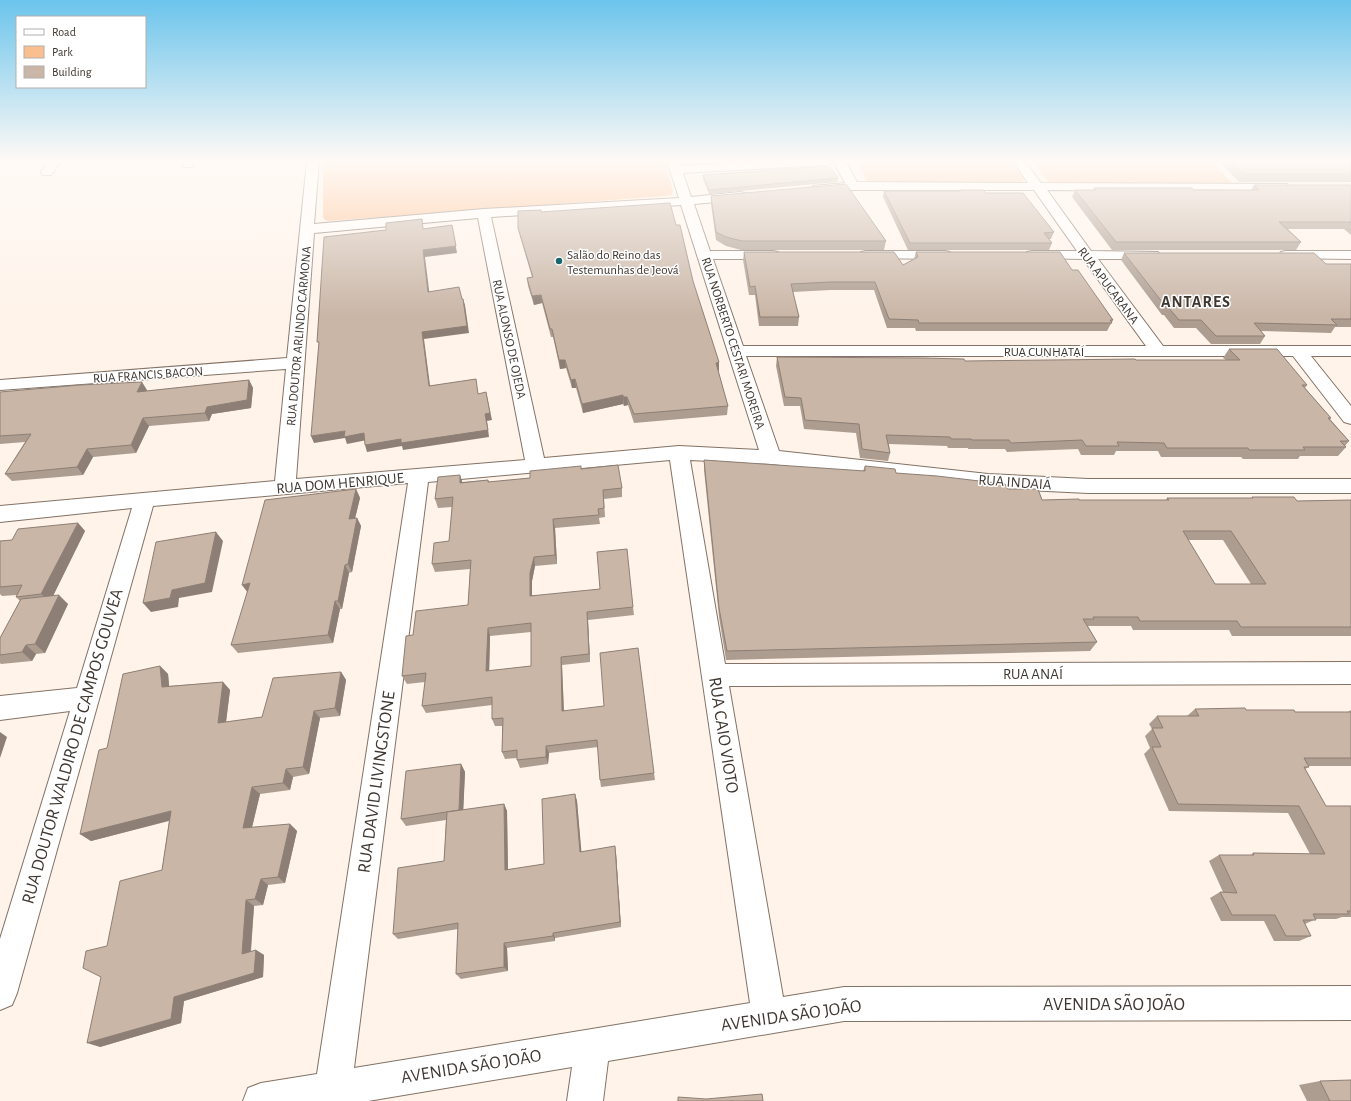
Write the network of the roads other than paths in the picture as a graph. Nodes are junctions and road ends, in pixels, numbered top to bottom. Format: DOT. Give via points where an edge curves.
graph roads {
  1 [pos="308,212"];
  2 [pos="494,212"];
  3 [pos="691,212"];
  4 [pos="1055,212"];
  5 [pos="484,213"];
  6 [pos="307,229"];
  7 [pos="705,255"];
  8 [pos="784,255"];
  9 [pos="856,255"];
  10 [pos="959,255"];
  11 [pos="1015,255"];
  12 [pos="1086,255"];
  13 [pos="1164,255"];
  14 [pos="1273,255"];
  15 [pos="1351,255"];
  16 [pos="736,351"];
  17 [pos="1158,351"];
  18 [pos="1298,351"];
  19 [pos="1351,351"];
  20 [pos="296,363"];
  21 [pos="0,385"];
  22 [pos="1351,418"];
  23 [pos="679,453"];
  24 [pos="772,457"];
  25 [pos="536,466"];
  26 [pos="419,476"];
  27 [pos="1351,486"];
  28 [pos="285,487"];
  29 [pos="145,500"];
  30 [pos="0,514"];
  31 [pos="1351,673"];
  32 [pos="714,674"];
  33 [pos="86,698"];
  34 [pos="0,708"];
  35 [pos="0,993"];
  36 [pos="1351,1003"];
  37 [pos="769,1017"];
  38 [pos="592,1046"];
  39 [pos="333,1089"];
  40 [pos="261,1101"];
  41 [pos="585,1101"];
  1 -- 6 [label="street, RUA DOUTOR ARLINDO CARMONA"];
  2 -- 5 [label="street"];
  3 -- 7 [label="street, RUA NORBERTO CESTARI MOREIRA"];
  4 -- 12 [label="street, RUA APUCARANA"];
  5 -- 6 [label="street"];
  5 -- 25 [label="street, RUA ALONSO DE OJEDA"];
  6 -- 20 [label="street, RUA DOUTOR ARLINDO CARMONA"];
  7 -- 8 [label="street"];
  7 -- 16 [label="street, RUA NORBERTO CESTARI MOREIRA"];
  9 -- 10 [label="street"];
  11 -- 12 [label="street"];
  12 -- 13 [label="street"];
  12 -- 17 [label="street, RUA APUCARANA"];
  14 -- 15 [label="street"];
  16 -- 17 [label="street, RUA CUNHATAÍ"];
  16 -- 24 [label="street, RUA NORBERTO CESTARI MOREIRA"];
  17 -- 18 [label="street, RUA CUNHATAÍ"];
  18 -- 19 [label="street, RUA CUNHATAÍ"];
  18 -- 22 [label="street"];
  20 -- 21 [label="street, RUA FRANCIS BACON"];
  20 -- 28 [label="street, RUA DOUTOR ARLINDO CARMONA"];
  23 -- 24 [label="street, RUA INDAIÁ"];
  23 -- 25 [label="street, RUA DOM HENRIQUE"];
  23 -- 32 [label="street, RUA CAIO VIOTO"];
  24 -- 27 [label="street, RUA INDAIÁ" via="988,481 1088,486"];
  25 -- 26 [label="street, RUA DOM HENRIQUE"];
  26 -- 28 [label="street, RUA DOM HENRIQUE"];
  26 -- 39 [label="street, RUA DAVID LIVINGSTONE"];
  28 -- 29 [label="street, RUA DOM HENRIQUE"];
  29 -- 30 [label="street, RUA DOM HENRIQUE"];
  29 -- 33 [label="street, RUA DOUTOR WALDIRO DE CAMPOS GOUVEA"];
  31 -- 32 [label="street, RUA ANAÍ"];
  32 -- 37 [label="street, RUA CAIO VIOTO"];
  33 -- 34 [label="street"];
  33 -- 35 [label="street, RUA DOUTOR WALDIRO DE CAMPOS GOUVEA"];
  36 -- 37 [label="street, AVENIDA SÃO JOÃO" via="844,1004"];
  37 -- 38 [label="street, AVENIDA SÃO JOÃO"];
  38 -- 39 [label="street, AVENIDA SÃO JOÃO"];
  38 -- 41 [label="street"];
  39 -- 40 [label="street, AVENIDA SÃO JOÃO"];
}
